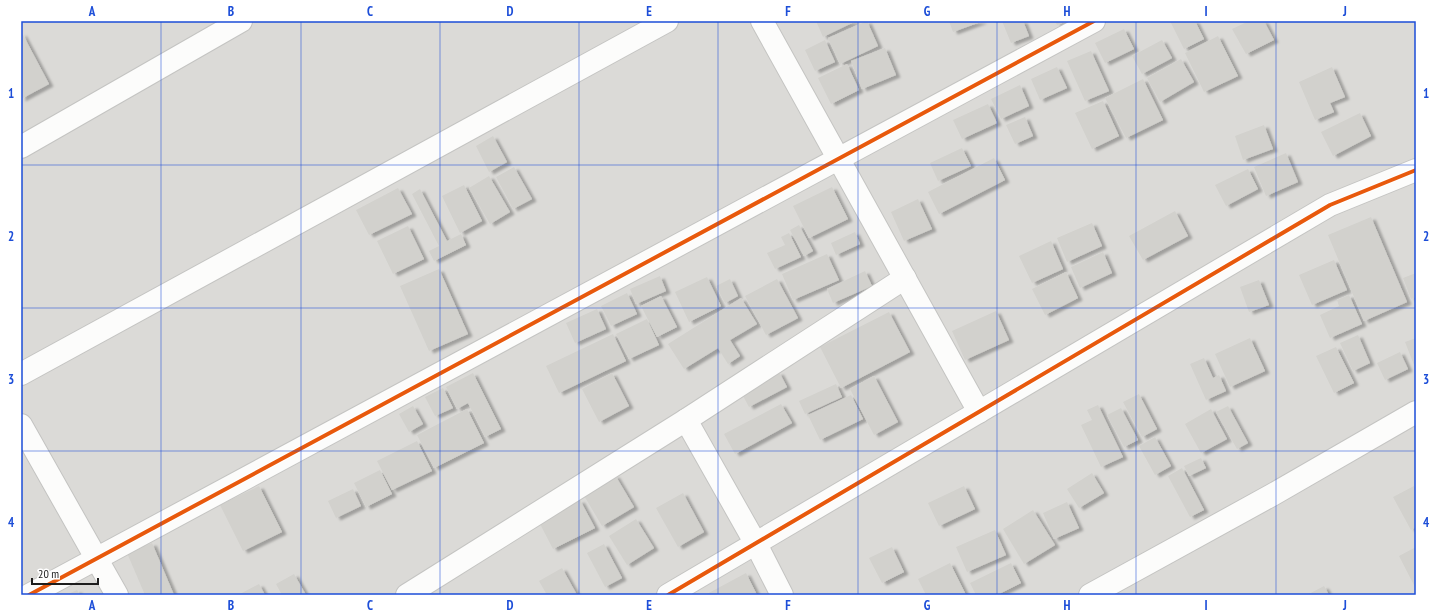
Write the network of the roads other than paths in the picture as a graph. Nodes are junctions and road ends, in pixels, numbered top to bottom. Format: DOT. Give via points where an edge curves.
graph roads {
  1 [pos="241,21"];
  2 [pos="666,21"];
  3 [pos="762,21"];
  4 [pos="1094,21"];
  5 [pos="21,147"];
  6 [pos="839,159"];
  7 [pos="1416,170"];
  8 [pos="905,278"];
  9 [pos="21,374"];
  10 [pos="979,412"];
  11 [pos="1416,412"];
  12 [pos="686,420"];
  13 [pos="21,425"];
  14 [pos="756,544"];
  15 [pos="96,559"];
  16 [pos="29,595"];
  17 [pos="117,595"];
  18 [pos="407,595"];
  19 [pos="668,595"];
  20 [pos="782,595"];
  21 [pos="1090,595"];
  1 -- 5 [label="street"];
  2 -- 9 [label="street"];
  3 -- 6 [label="street"];
  4 -- 6 [label="street"];
  6 -- 8 [label="street"];
  6 -- 15 [label="street"];
  7 -- 10 [label="street" via="1330,205"];
  8 -- 10 [label="street"];
  8 -- 12 [label="street"];
  10 -- 14 [label="street"];
  11 -- 21 [label="street"];
  12 -- 14 [label="street"];
  12 -- 18 [label="street"];
  13 -- 15 [label="street"];
  14 -- 19 [label="street"];
  14 -- 20 [label="street"];
  15 -- 16 [label="street"];
  15 -- 17 [label="street"];
}
